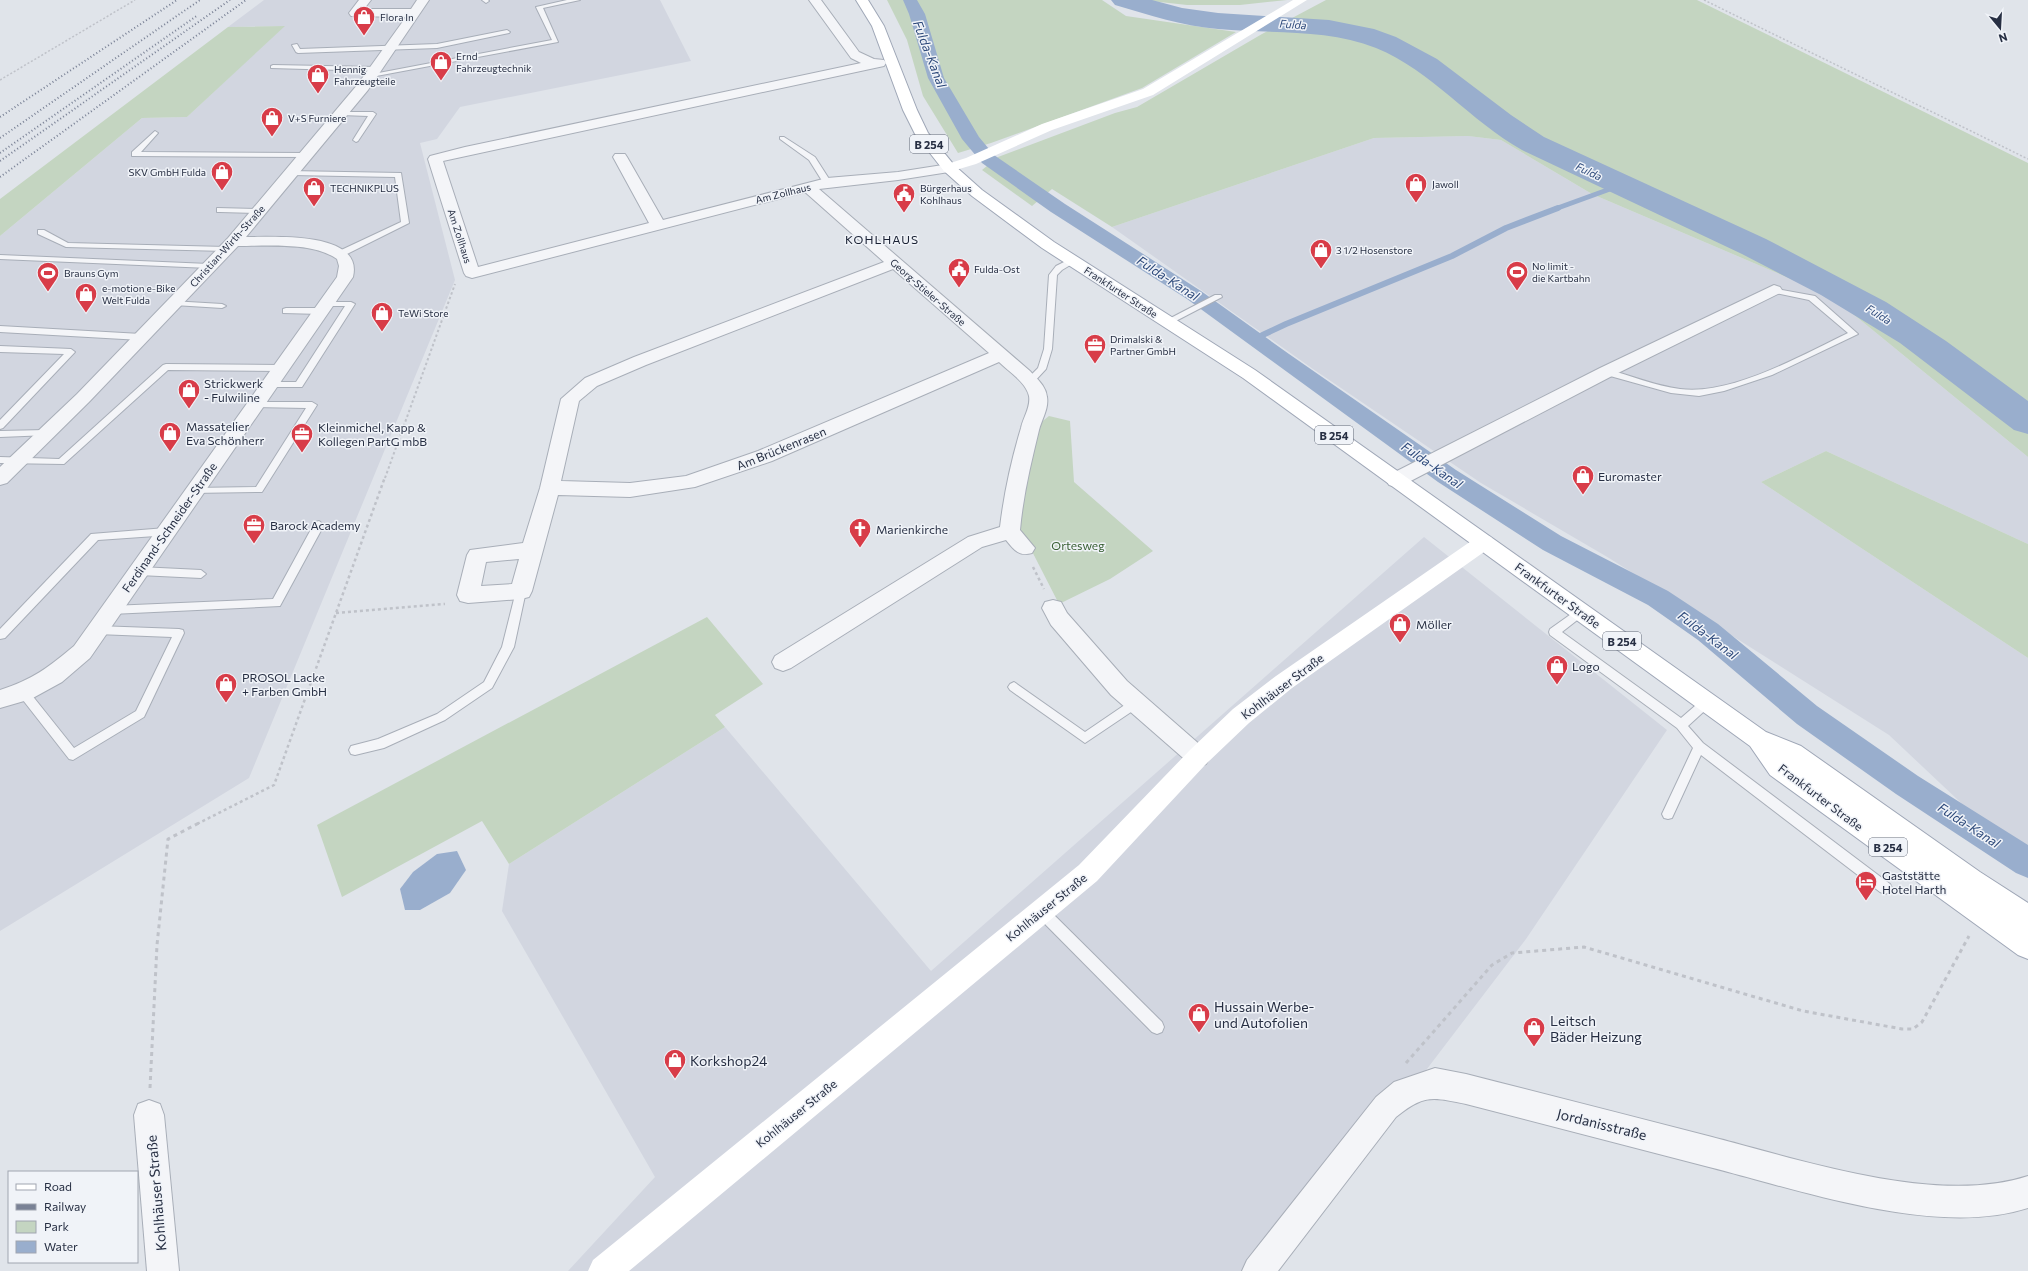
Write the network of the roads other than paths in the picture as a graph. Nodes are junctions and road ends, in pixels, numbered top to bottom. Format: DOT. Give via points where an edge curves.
graph roads {
  1 [pos="366,0"];
  2 [pos="423,0"];
  3 [pos="577,0"];
  4 [pos="816,0"];
  5 [pos="862,0"];
  6 [pos="1301,0"];
  7 [pos="415,13"];
  8 [pos="507,32"];
  9 [pos="295,44"];
  10 [pos="390,49"];
  11 [pos="872,63"];
  12 [pos="891,63"];
  13 [pos="273,67"];
  14 [pos="374,72"];
  15 [pos="341,114"];
  16 [pos="155,133"];
  17 [pos="782,138"];
  18 [pos="356,140"];
  19 [pos="306,155"];
  20 [pos="620,157"];
  21 [pos="948,168"];
  22 [pos="292,173"];
  23 [pos="827,182"];
  24 [pos="807,186"];
  25 [pos="220,210"];
  26 [pos="259,211"];
  27 [pos="658,225"];
  28 [pos="41,232"];
  29 [pos="230,245"];
  30 [pos="340,254"];
  31 [pos="0,257"];
  32 [pos="1073,261"];
  33 [pos="895,263"];
  34 [pos="210,266"];
  35 [pos="1774,290"];
  36 [pos="1218,297"];
  37 [pos="174,303"];
  38 [pos="222,306"];
  39 [pos="324,308"];
  40 [pos="286,311"];
  41 [pos="1167,322"];
  42 [pos="0,329"];
  43 [pos="141,337"];
  44 [pos="0,349"];
  45 [pos="1000,355"];
  46 [pos="281,368"];
  47 [pos="1606,372"];
  48 [pos="1030,381"];
  49 [pos="269,385"];
  50 [pos="255,405"];
  51 [pos="0,426"];
  52 [pos="46,433"];
  53 [pos="0,434"];
  54 [pos="0,460"];
  55 [pos="17,460"];
  56 [pos="0,478"];
  57 [pos="1396,480"];
  58 [pos="550,488"];
  59 [pos="194,491"];
  60 [pos="319,525"];
  61 [pos="166,532"];
  62 [pos="1010,532"];
  63 [pos="1484,542"];
  64 [pos="1025,548"];
  65 [pos="531,550"];
  66 [pos="138,571"];
  67 [pos="201,574"];
  68 [pos="521,591"];
  69 [pos="1053,608"];
  70 [pos="111,610"];
  71 [pos="1581,611"];
  72 [pos="97,630"];
  73 [pos="1,635"];
  74 [pos="783,662"];
  75 [pos="1014,687"];
  76 [pos="23,692"];
  77 [pos="0,699"];
  78 [pos="1707,702"];
  79 [pos="1136,703"];
  80 [pos="1681,725"];
  81 [pos="1758,739"];
  82 [pos="1699,747"];
  83 [pos="355,750"];
  84 [pos="1198,757"];
  85 [pos="1668,814"];
  86 [pos="1884,888"];
  87 [pos="1041,911"];
  88 [pos="2028,918"];
  89 [pos="2028,946"];
  90 [pos="1157,1027"];
  91 [pos="148,1115"];
  92 [pos="2028,1192"];
  93 [pos="163,1271"];
  94 [pos="604,1271"];
  95 [pos="1258,1271"];
  1 -- 7 [label="street" via="355,13"];
  2 -- 7 [label="street, Christian-Wirth-Straße"];
  3 -- 14 [label="lane" via="539,7 556,40"];
  4 -- 11 [label="street" via="855,55"];
  5 -- 12 [label="main road, Frankfurter Straße / B 254" via="878,26"];
  6 -- 21 [label="main road" via="1148,92 1047,127 971,161"];
  7 -- 10 [label="street, Christian-Wirth-Straße"];
  8 -- 10 [label="lane" via="437,46"];
  9 -- 10 [label="lane" via="298,51"];
  10 -- 14 [label="street, Christian-Wirth-Straße"];
  11 -- 12 [label="street"];
  11 -- 27 [label="street, Am Zollhaus" via="435,159 472,273"];
  12 -- 21 [label="main road, Frankfurter Straße / B 254" via="922,134"];
  13 -- 14 [label="lane"];
  14 -- 15 [label="street, Christian-Wirth-Straße"];
  15 -- 18 [label="lane" via="373,114"];
  15 -- 19 [label="street, Christian-Wirth-Straße"];
  16 -- 19 [label="lane" via="135,154"];
  17 -- 23 [label="lane" via="812,159"];
  19 -- 22 [label="street, Christian-Wirth-Straße"];
  20 -- 27 [label="street"];
  21 -- 23 [label="street, Am Zollhaus" via="898,176"];
  21 -- 32 [label="main road, Frankfurter Straße / B 254" via="1020,226"];
  22 -- 26 [label="street, Christian-Wirth-Straße"];
  22 -- 30 [label="lane" via="398,175 405,223"];
  23 -- 24 [label="street, Am Zollhaus"];
  24 -- 27 [label="street, Am Zollhaus"];
  24 -- 33 [label="street, Georg-Stieler-Straße"];
  25 -- 26 [label="lane"];
  26 -- 29 [label="street, Christian-Wirth-Straße"];
  28 -- 29 [label="lane" via="66,245"];
  29 -- 30 [label="street" via="308,244 329,248"];
  29 -- 34 [label="street, Christian-Wirth-Straße"];
  30 -- 39 [label="street, Ferdinand-Schneider-Straße" via="347,263 345,277"];
  31 -- 34 [label="lane"];
  32 -- 41 [label="main road, Frankfurter Straße / B 254"];
  32 -- 48 [label="lane" via="1059,268 1053,275 1048,349 1042,370"];
  33 -- 45 [label="street, Georg-Stieler-Straße"];
  33 -- 58 [label="street" via="592,382 570,399"];
  34 -- 37 [label="street, Christian-Wirth-Straße"];
  35 -- 47 [label="street"];
  35 -- 47 [label="lane" via="1812,298 1854,334 1757,379 1701,393 1680,392"];
  36 -- 41 [label="lane"];
  37 -- 38 [label="lane"];
  37 -- 43 [label="street, Christian-Wirth-Straße"];
  39 -- 40 [label="lane"];
  39 -- 46 [label="street, Ferdinand-Schneider-Straße"];
  39 -- 49 [label="lane" via="351,304 299,385"];
  41 -- 57 [label="main road, Frankfurter Straße / B 254" via="1249,374"];
  42 -- 43 [label="lane"];
  43 -- 52 [label="street, Christian-Wirth-Straße"];
  44 -- 51 [label="lane" via="71,352"];
  45 -- 48 [label="street, Georg-Stieler-Straße"];
  45 -- 58 [label="street, Am Brückenrasen" via="765,456 688,482 630,490"];
  46 -- 49 [label="street, Ferdinand-Schneider-Straße"];
  46 -- 55 [label="lane" via="166,367 61,462"];
  47 -- 57 [label="street"];
  48 -- 62 [label="street" via="1038,396 1038,404 1013,500"];
  49 -- 50 [label="street, Ferdinand-Schneider-Straße"];
  50 -- 59 [label="street, Ferdinand-Schneider-Straße"];
  50 -- 59 [label="lane" via="312,405 259,490"];
  52 -- 53 [label="lane"];
  52 -- 55 [label="street, Christian-Wirth-Straße"];
  54 -- 55 [label="lane"];
  55 -- 56 [label="street, Christian-Wirth-Straße"];
  57 -- 63 [label="main road, Frankfurter Straße / B 254"];
  58 -- 65 [label="street"];
  59 -- 61 [label="street, Ferdinand-Schneider-Straße"];
  60 -- 70 [label="lane" via="276,603"];
  61 -- 66 [label="street, Ferdinand-Schneider-Straße"];
  61 -- 73 [label="lane" via="94,537"];
  62 -- 64 [label="street"];
  62 -- 74 [label="street" via="975,542"];
  63 -- 71 [label="main road, Frankfurter Straße / B 254"];
  63 -- 84 [label="main road, Kohlhäuser Straße" via="1284,682 1241,716"];
  65 -- 68 [label="street"];
  65 -- 68 [label="street" via="478,555 468,595"];
  66 -- 67 [label="lane"];
  66 -- 70 [label="street, Ferdinand-Schneider-Straße"];
  68 -- 83 [label="lane" via="508,647 488,685 441,717 380,744"];
  69 -- 79 [label="street" via="1059,619 1089,654"];
  70 -- 72 [label="street, Ferdinand-Schneider-Straße"];
  71 -- 78 [label="main road, Frankfurter Straße / B 254"];
  71 -- 80 [label="lane" via="1554,632"];
  72 -- 76 [label="street, Ferdinand-Schneider-Straße" via="82,652 54,676"];
  72 -- 76 [label="lane" via="179,633 140,714 73,756"];
  75 -- 79 [label="lane" via="1085,738"];
  76 -- 77 [label="street, Ferdinand-Schneider-Straße"];
  78 -- 80 [label="lane"];
  78 -- 81 [label="main road, Frankfurter Straße / B 254"];
  79 -- 84 [label="street"];
  80 -- 82 [label="lane"];
  81 -- 88 [label="main road, Frankfurter Straße / B 254" via="1794,753"];
  81 -- 89 [label="main road, Frankfurter Straße / B 254" via="1779,768"];
  82 -- 85 [label="lane"];
  82 -- 86 [label="lane"];
  84 -- 87 [label="main road, Kohlhäuser Straße" via="1088,873"];
  87 -- 90 [label="lane"];
  87 -- 94 [label="main road, Kohlhäuser Straße"];
  91 -- 93 [label="street, Kohlhäuser Straße"];
  92 -- 95 [label="street, Jordanisstraße" via="2013,1197 1974,1201 1922,1201 1839,1185 1435,1083 1404,1092 1386,1107"];
}
